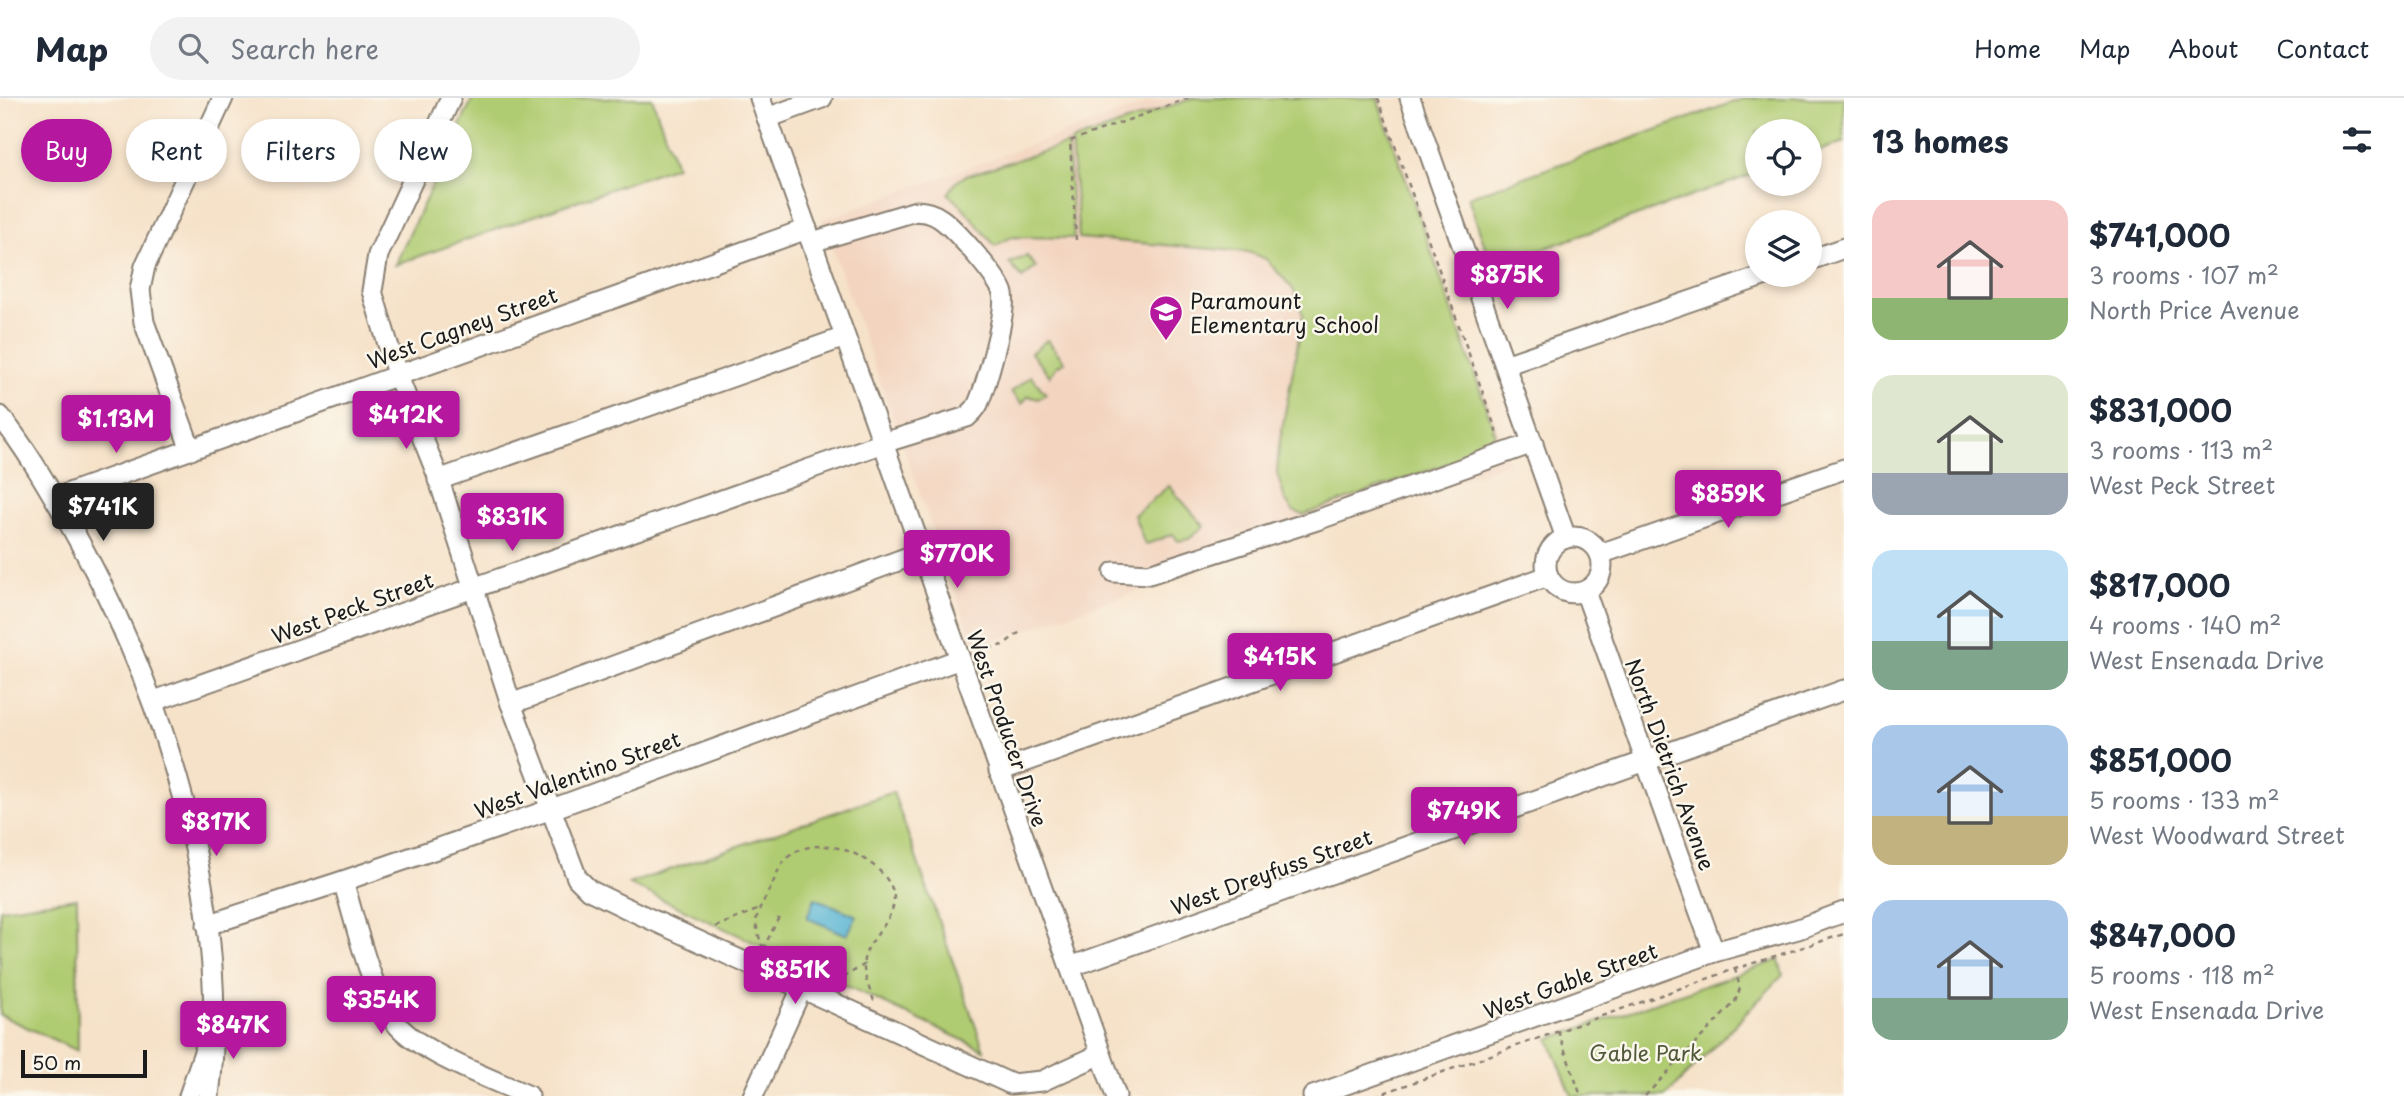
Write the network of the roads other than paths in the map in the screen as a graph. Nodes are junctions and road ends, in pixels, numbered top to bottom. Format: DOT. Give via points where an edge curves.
graph roads {
  1 [pos="223,98"];
  2 [pos="451,98"];
  3 [pos="760,98"];
  4 [pos="822,98"];
  5 [pos="1417,100"];
  6 [pos="767,118"];
  7 [pos="809,235"];
  8 [pos="1844,248"];
  9 [pos="1822,256"];
  10 [pos="1745,282"];
  11 [pos="845,337"];
  12 [pos="1505,365"];
  13 [pos="397,374"];
  14 [pos="0,416"];
  15 [pos="940,427"];
  16 [pos="883,443"];
  17 [pos="1533,443"];
  18 [pos="191,450"];
  19 [pos="1844,469"];
  20 [pos="438,480"];
  21 [pos="55,498"];
  22 [pos="1566,538"];
  23 [pos="922,552"];
  24 [pos="1600,554"];
  25 [pos="1114,572"];
  26 [pos="1548,576"];
  27 [pos="475,588"];
  28 [pos="1585,591"];
  29 [pos="960,659"];
  30 [pos="1844,690"];
  31 [pos="153,701"];
  32 [pos="511,704"];
  33 [pos="1646,761"];
  34 [pos="999,771"];
  35 [pos="552,809"];
  36 [pos="343,881"];
  37 [pos="1844,912"];
  38 [pos="207,925"];
  39 [pos="1714,952"];
  40 [pos="1070,967"];
  41 [pos="806,979"];
  42 [pos="212,1024"];
  43 [pos="1101,1054"];
  44 [pos="189,1096"];
  45 [pos="209,1096"];
  46 [pos="529,1096"];
  47 [pos="753,1096"];
  48 [pos="1116,1096"];
  49 [pos="1313,1096"];
  1 -- 18 [label="street" via="145,266 140,290 145,322"];
  2 -- 13 [label="street" via="378,255 372,291"];
  3 -- 6 [label="street, West Producer Drive"];
  4 -- 6 [label="street"];
  5 -- 12 [label="street"];
  6 -- 7 [label="street, West Producer Drive"];
  7 -- 11 [label="street, West Producer Drive"];
  7 -- 13 [label="street, West Cagney Street"];
  7 -- 15 [label="street, West Cagney Street" via="916,211 930,212 949,226 997,279 1003,309 976,408 967,417"];
  8 -- 9 [label="street"];
  10 -- 12 [label="street"];
  11 -- 16 [label="street, West Producer Drive"];
  11 -- 20 [label="street"];
  12 -- 17 [label="street"];
  13 -- 18 [label="street, West Cagney Street"];
  13 -- 20 [label="street"];
  14 -- 21 [label="street"];
  15 -- 16 [label="street, West Peck Street"];
  16 -- 23 [label="street, West Producer Drive"];
  16 -- 27 [label="street, West Peck Street"];
  17 -- 22 [label="street"];
  17 -- 25 [label="street" via="1149,574"];
  18 -- 21 [label="street, West Cagney Street"];
  19 -- 24 [label="street"];
  20 -- 27 [label="street"];
  21 -- 31 [label="street" via="116,613"];
  22 -- 24 [label="street" via="1585,539"];
  22 -- 26 [label="street" via="1548,554"];
  23 -- 29 [label="street, West Producer Drive"];
  23 -- 32 [label="street"];
  24 -- 28 [label="street" via="1600,576"];
  26 -- 28 [label="street" via="1563,591"];
  26 -- 34 [label="street"];
  27 -- 31 [label="street, West Peck Street"];
  27 -- 32 [label="street"];
  28 -- 33 [label="street, North Dietrich Avenue"];
  29 -- 34 [label="street, West Producer Drive"];
  29 -- 35 [label="street, West Valentino Street"];
  30 -- 33 [label="street, West Dreyfuss Street"];
  31 -- 38 [label="street" via="192,835"];
  32 -- 35 [label="street"];
  33 -- 39 [label="street, North Dietrich Avenue"];
  33 -- 40 [label="street, West Dreyfuss Street"];
  34 -- 40 [label="street, West Producer Drive"];
  35 -- 36 [label="street, West Valentino Street"];
  35 -- 41 [label="street" via="577,878 589,890"];
  36 -- 38 [label="street, West Valentino Street"];
  36 -- 46 [label="street" via="375,984 391,1018 435,1053"];
  37 -- 39 [label="street, West Gable Street"];
  38 -- 42 [label="street"];
  39 -- 49 [label="street, West Gable Street"];
  40 -- 43 [label="street, West Producer Drive"];
  41 -- 43 [label="street" via="1011,1084 1042,1081"];
  41 -- 47 [label="street"];
  42 -- 44 [label="street"];
  42 -- 45 [label="street"];
  43 -- 48 [label="street, West Producer Drive"];
}
